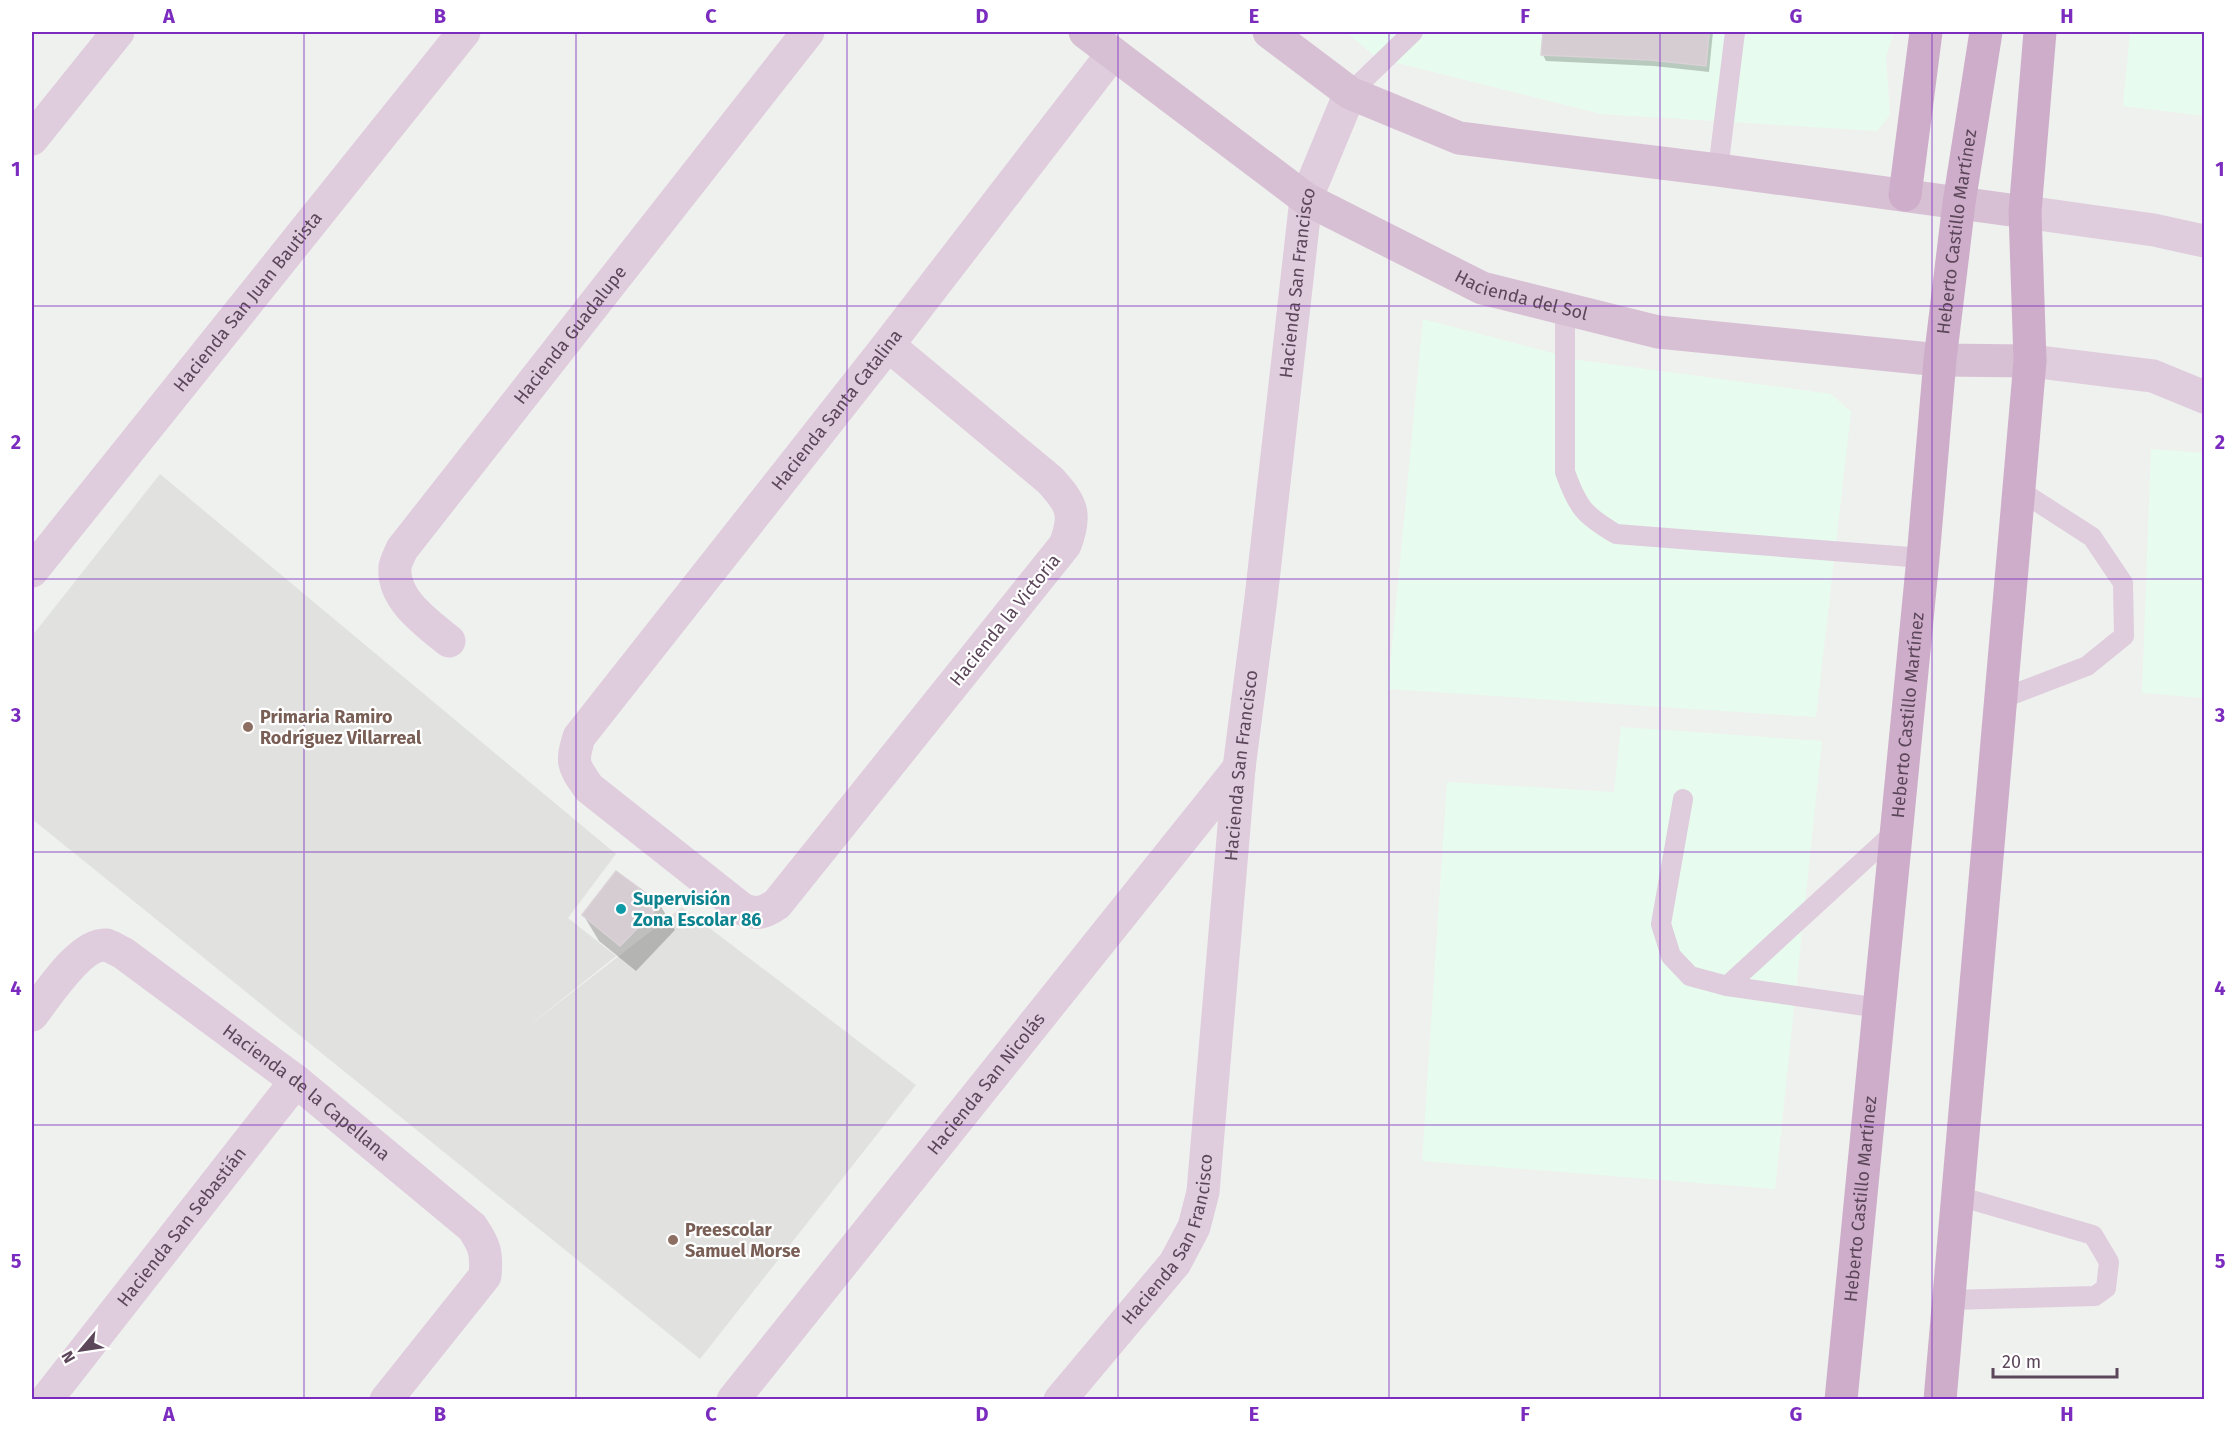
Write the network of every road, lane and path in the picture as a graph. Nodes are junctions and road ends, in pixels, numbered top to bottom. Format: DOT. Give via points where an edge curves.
graph roads {
  1 [pos="118,32"];
  2 [pos="464,32"];
  3 [pos="808,32"];
  4 [pos="1085,32"];
  5 [pos="1269,32"];
  6 [pos="1413,32"];
  7 [pos="1735,32"];
  8 [pos="1926,32"];
  9 [pos="1986,32"];
  10 [pos="2040,32"];
  11 [pos="1113,53"];
  12 [pos="1350,93"];
  13 [pos="32,139"];
  14 [pos="1718,170"];
  15 [pos="1905,195"];
  16 [pos="1306,199"];
  17 [pos="1959,203"];
  18 [pos="2025,212"];
  19 [pos="2205,241"];
  20 [pos="1565,309"];
  21 [pos="888,345"];
  22 [pos="1940,360"];
  23 [pos="2030,361"];
  24 [pos="2205,397"];
  25 [pos="2019,490"];
  26 [pos="1923,558"];
  27 [pos="32,571"];
  28 [pos="449,641"];
  29 [pos="2001,699"];
  30 [pos="1239,768"];
  31 [pos="1683,799"];
  32 [pos="1897,830"];
  33 [pos="765,913"];
  34 [pos="1726,986"];
  35 [pos="1880,1008"];
  36 [pos="32,1015"];
  37 [pos="296,1081"];
  38 [pos="1958,1196"];
  39 [pos="1949,1300"];
  40 [pos="46,1400"];
  41 [pos="386,1400"];
  42 [pos="733,1400"];
  43 [pos="1060,1400"];
  44 [pos="1841,1400"];
  45 [pos="1940,1400"];
  1 -- 13 [label="street"];
  2 -- 27 [label="street, Hacienda San Juan Bautista"];
  3 -- 28 [label="street, Hacienda Guadalupe" via="402,549 395,567 398,587 413,610"];
  4 -- 11 [label="street, Hacienda del Sol"];
  5 -- 12 [label="street"];
  6 -- 12 [label="lane"];
  7 -- 14 [label="lane"];
  8 -- 15 [label="main road"];
  9 -- 17 [label="main road, Heberto Castillo Martínez"];
  10 -- 18 [label="main road"];
  11 -- 16 [label="street, Hacienda del Sol"];
  11 -- 21 [label="street, Hacienda Santa Catalina"];
  12 -- 14 [label="street" via="1459,138"];
  12 -- 16 [label="street, Hacienda San Francisco"];
  14 -- 15 [label="street"];
  15 -- 17 [label="street"];
  16 -- 20 [label="street, Hacienda del Sol" via="1482,288"];
  16 -- 30 [label="street, Hacienda San Francisco"];
  17 -- 18 [label="street"];
  17 -- 22 [label="main road, Heberto Castillo Martínez"];
  18 -- 19 [label="street"];
  18 -- 23 [label="main road"];
  20 -- 22 [label="street, Hacienda del Sol" via="1658,332"];
  20 -- 26 [label="lane" via="1565,472 1573,495 1590,518 1616,534"];
  21 -- 33 [label="street, Hacienda la Victoria" via="1050,480 1067,499 1073,525 1065,545 777,904"];
  21 -- 33 [label="street, Hacienda Santa Catalina" via="579,737 573,758 589,788 742,909"];
  22 -- 23 [label="street, Hacienda del Sol"];
  22 -- 26 [label="main road, Heberto Castillo Martínez"];
  23 -- 24 [label="street" via="2153,376"];
  23 -- 25 [label="main road"];
  25 -- 29 [label="main road"];
  25 -- 29 [label="lane" via="2092,537 2122,583 2124,636 2087,666"];
  26 -- 32 [label="main road, Heberto Castillo Martínez"];
  29 -- 38 [label="main road"];
  30 -- 42 [label="street, Hacienda San Nicolás"];
  30 -- 43 [label="street, Hacienda San Francisco" via="1203,1192 1194,1227 1175,1263"];
  31 -- 34 [label="lane" via="1662,924 1671,956 1690,976"];
  32 -- 34 [label="lane"];
  32 -- 35 [label="main road, Heberto Castillo Martínez"];
  34 -- 35 [label="lane"];
  35 -- 44 [label="main road, Heberto Castillo Martínez"];
  36 -- 37 [label="street, Hacienda de la Capellana" via="78,957 90,948 106,945 123,953"];
  37 -- 40 [label="street, Hacienda San Sebastián"];
  37 -- 41 [label="street, Hacienda de la Capellana" via="472,1227 483,1243 487,1258 485,1276"];
  38 -- 39 [label="main road"];
  38 -- 39 [label="lane" via="2093,1235 2109,1262 2106,1288 2095,1296"];
  39 -- 45 [label="main road"];
}
